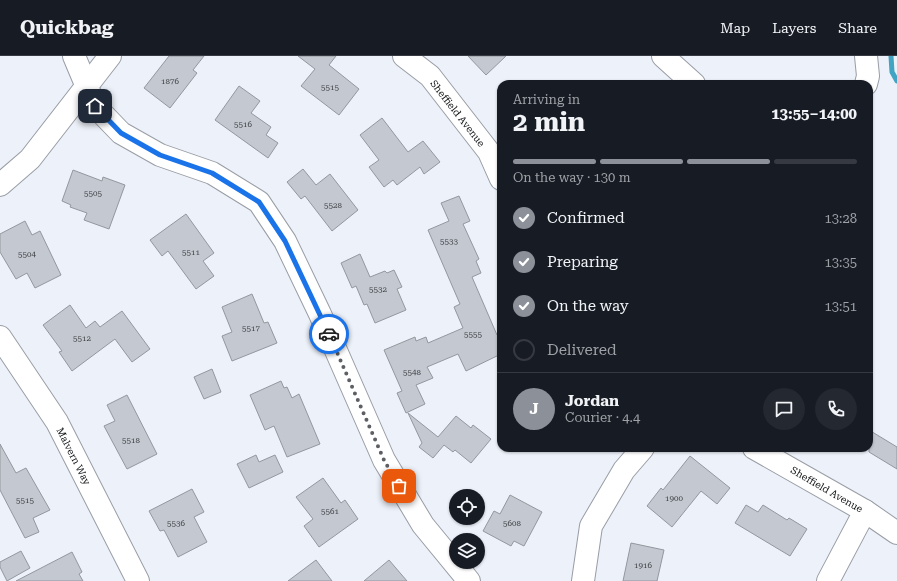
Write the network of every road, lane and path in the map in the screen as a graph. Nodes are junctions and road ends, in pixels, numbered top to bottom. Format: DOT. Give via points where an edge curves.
graph roads {
  1 [pos="74,56"];
  2 [pos="110,56"];
  3 [pos="404,56"];
  4 [pos="662,56"];
  5 [pos="866,56"];
  6 [pos="689,80"];
  7 [pos="867,80"];
  8 [pos="86,87"];
  9 [pos="497,170"];
  10 [pos="0,185"];
  11 [pos="0,337"];
  12 [pos="640,452"];
  13 [pos="761,452"];
  14 [pos="865,511"];
  15 [pos="897,533"];
  16 [pos="138,581"];
  17 [pos="469,581"];
  18 [pos="583,581"];
  19 [pos="828,581"];
  1 -- 8 [label="street"];
  2 -- 8 [label="street"];
  3 -- 9 [label="street, Sheffield Avenue" via="430,76 489,152"];
  4 -- 6 [label="street"];
  5 -- 7 [label="street"];
  8 -- 10 [label="street" via="30,159"];
  8 -- 17 [label="street" via="95,106 121,133 160,155 212,173 259,202 285,241 384,460 423,525"];
  11 -- 16 [label="street, Malvern Way" via="58,422"];
  12 -- 18 [label="street" via="624,470 591,526"];
  13 -- 14 [label="street, Sheffield Avenue"];
  14 -- 15 [label="street, Sheffield Avenue"];
  14 -- 19 [label="street"];
}
